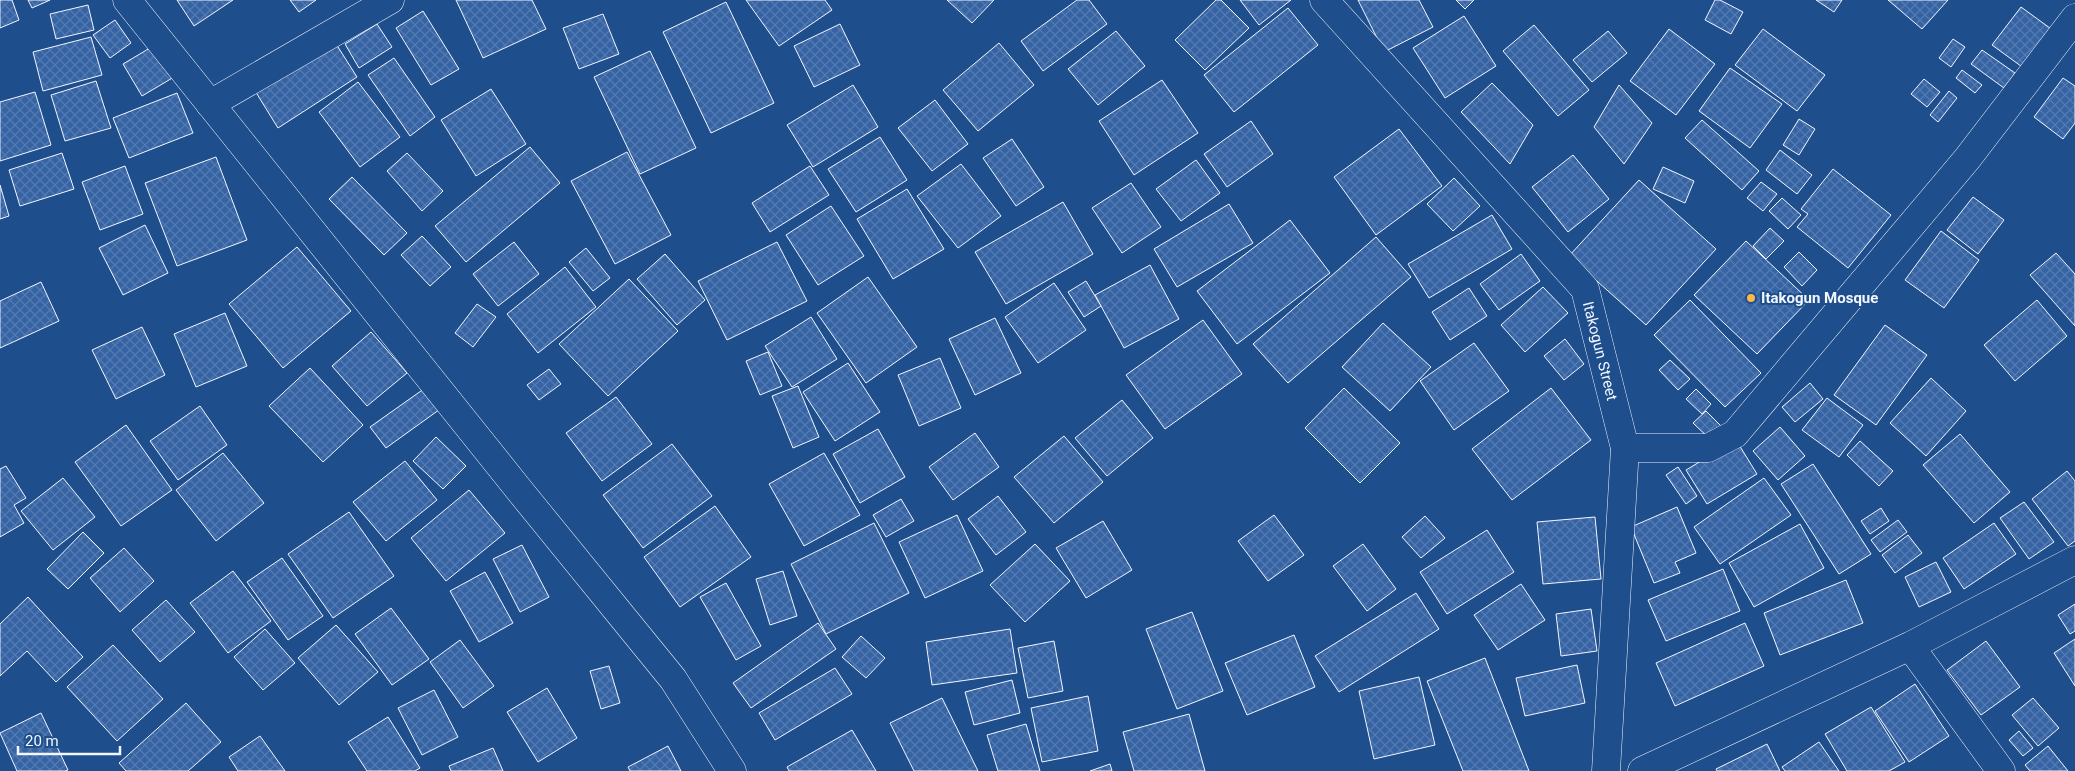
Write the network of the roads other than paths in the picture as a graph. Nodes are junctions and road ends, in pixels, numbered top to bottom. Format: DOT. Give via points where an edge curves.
graph roads {
  1 [pos="127,0"];
  2 [pos="390,0"];
  3 [pos="1324,0"];
  4 [pos="2075,18"];
  5 [pos="210,104"];
  6 [pos="1625,448"];
  7 [pos="2075,560"];
  8 [pos="1910,646"];
  9 [pos="732,771"];
  10 [pos="1606,771"];
  11 [pos="1642,771"];
  12 [pos="2001,771"];
  1 -- 5 [label="street"];
  2 -- 5 [label="street"];
  3 -- 6 [label="street, Itakogun Street" via="1585,289"];
  4 -- 6 [label="street" via="1968,159 1735,434 1708,448"];
  5 -- 9 [label="street" via="673,679"];
  6 -- 10 [label="street, Itakogun Street"];
  7 -- 8 [label="street"];
  8 -- 11 [label="street"];
  8 -- 12 [label="street"];
}
